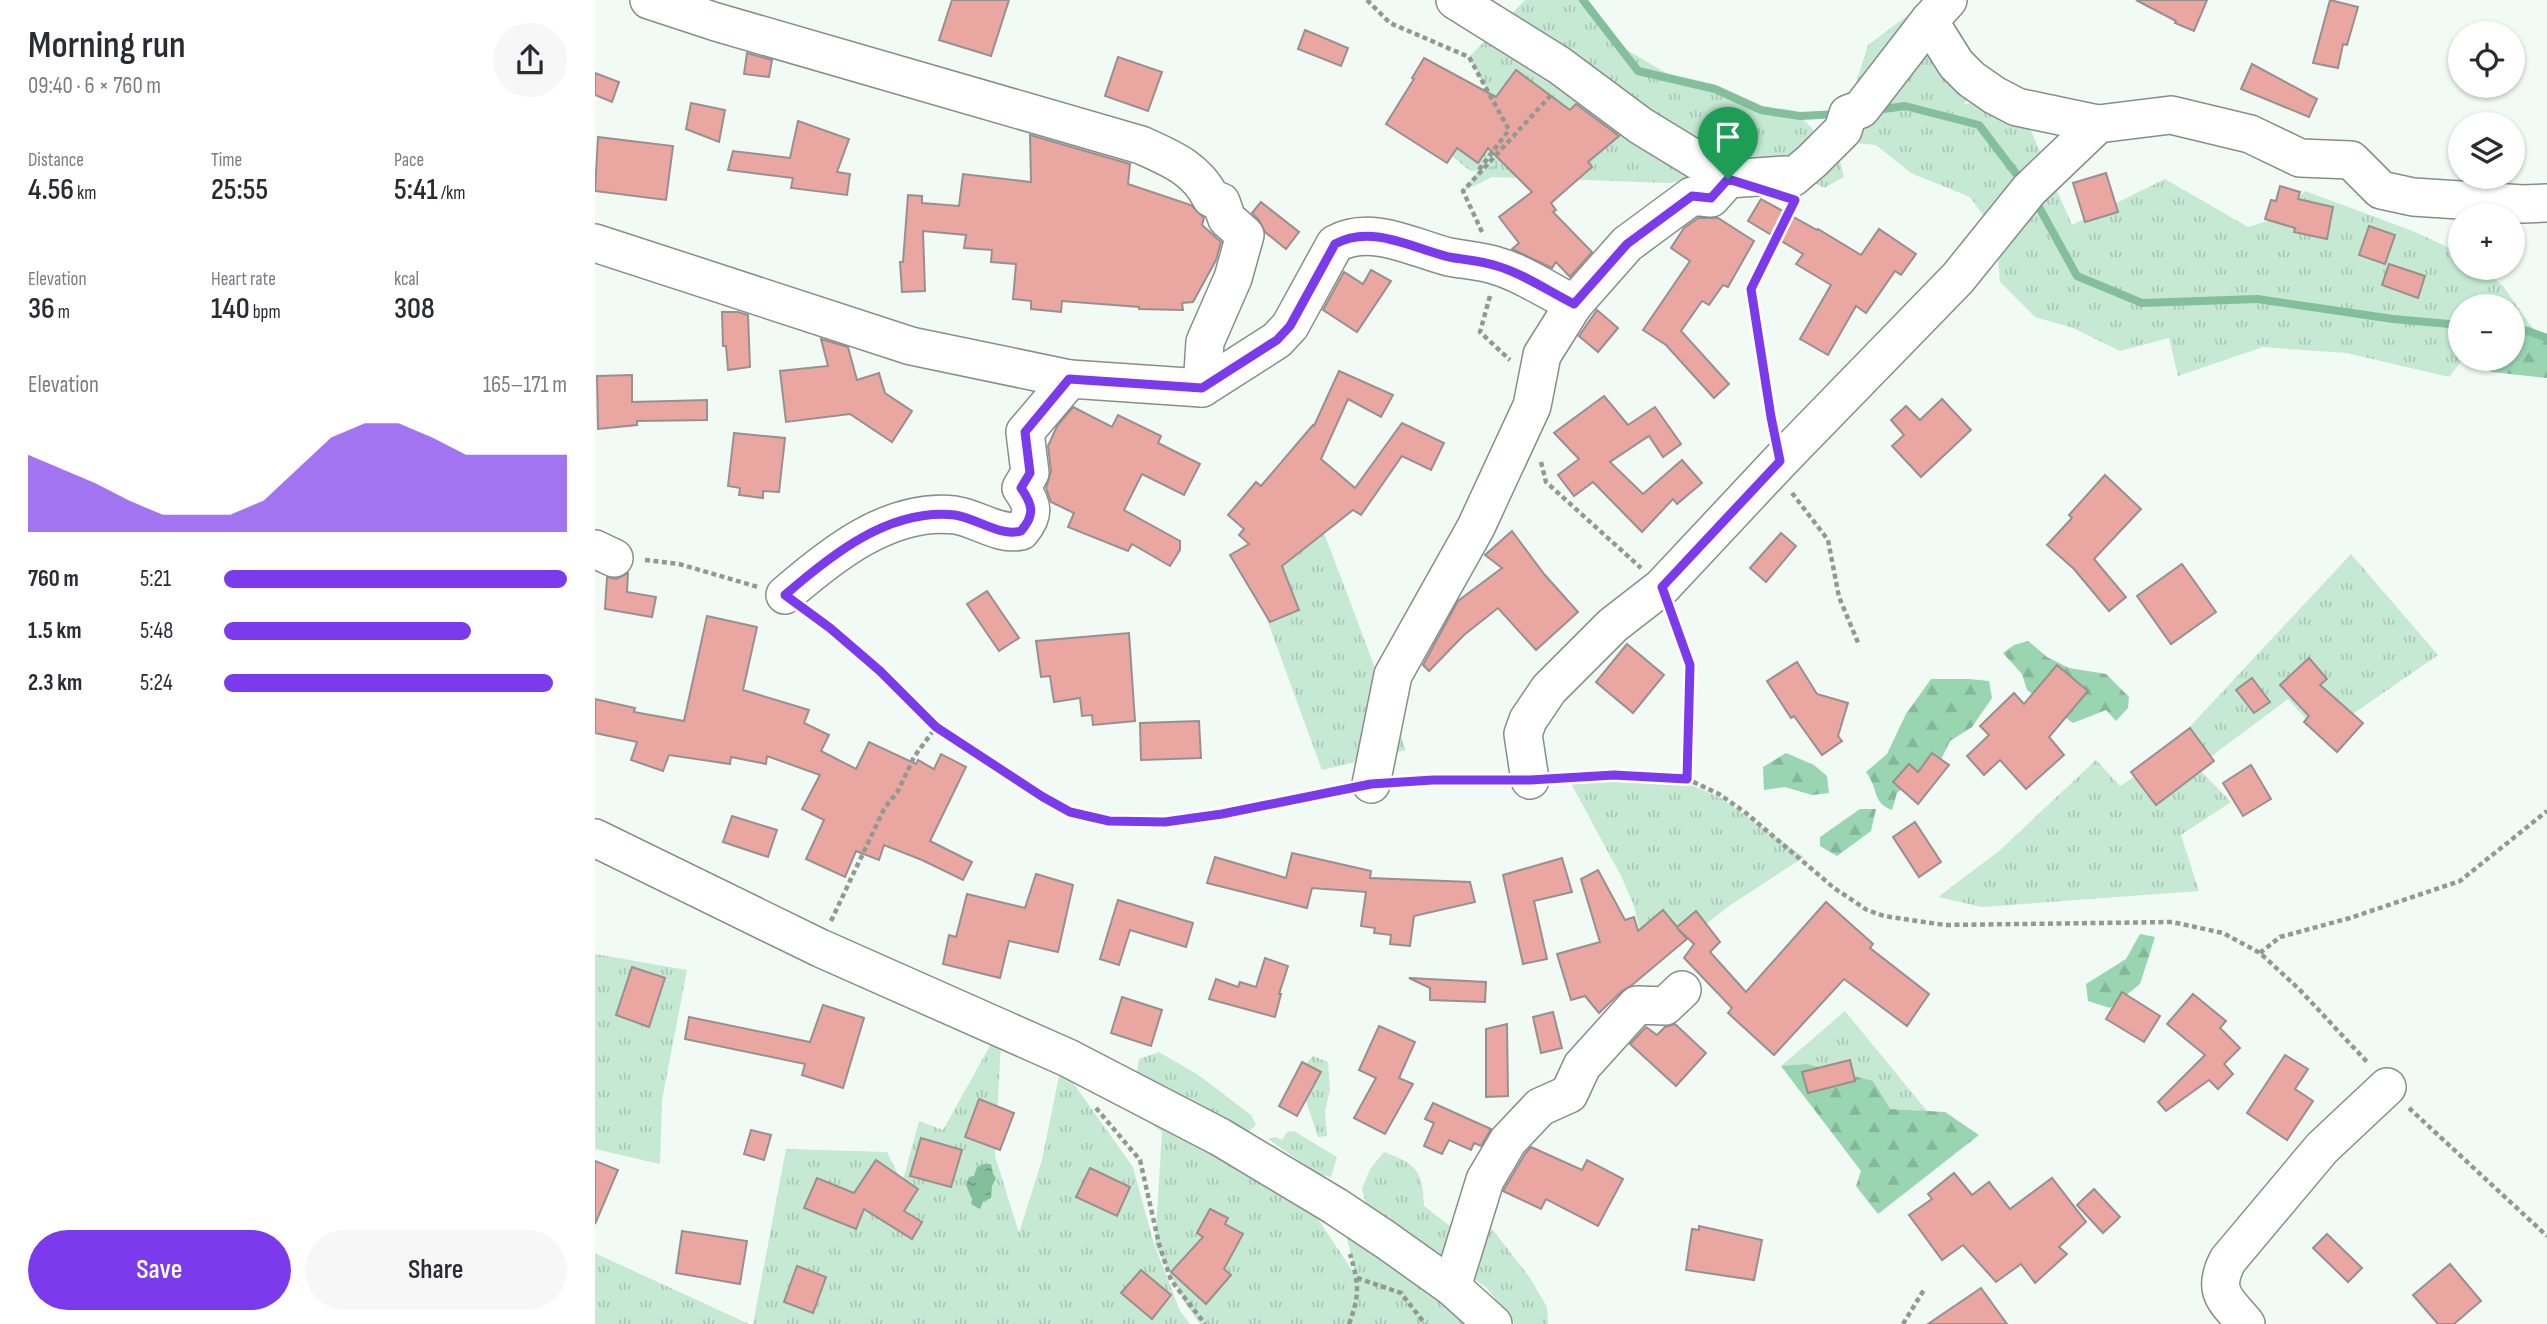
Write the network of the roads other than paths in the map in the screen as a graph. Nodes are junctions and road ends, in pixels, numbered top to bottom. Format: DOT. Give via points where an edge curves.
graph roads {
  1 [pos="649,0"];
  2 [pos="1455,0"];
  3 [pos="1938,10"];
  4 [pos="2098,124"];
  5 [pos="1728,179"];
  6 [pos="2547,203"];
  7 [pos="595,243"];
  8 [pos="1574,304"];
  9 [pos="1069,379"];
  10 [pos="1202,388"];
  11 [pos="785,595"];
  12 [pos="1530,780"];
  13 [pos="1371,784"];
  14 [pos="595,838"];
  15 [pos="1682,990"];
  16 [pos="2387,1087"];
  17 [pos="1452,1287"];
  18 [pos="1490,1323"];
  19 [pos="2246,1324"];
  1 -- 10 [label="street" via="1140,145 1192,171 1211,198 1221,202 1227,219 1245,235 1233,278 1205,342"];
  2 -- 5 [label="street"];
  3 -- 4 [label="street" via="1956,64 1971,79 2017,107"];
  3 -- 5 [label="street" via="1861,109 1848,114 1843,130 1792,178"];
  4 -- 6 [label="street" via="2171,115 2250,134 2300,158 2351,160 2381,190 2413,197"];
  4 -- 12 [label="street" via="2029,190 1958,278 1662,587 1605,633 1537,704 1523,734"];
  5 -- 8 [label="street" via="1711,198 1692,196 1627,244"];
  7 -- 9 [label="street" via="911,346"];
  8 -- 10 [label="street" via="1498,266 1381,237 1347,238 1335,244 1290,326 1277,340"];
  8 -- 13 [label="street" via="1542,355 1532,406 1476,527 1393,675"];
  9 -- 10 [label="street"];
  9 -- 11 [label="street" via="1025,432 1030,473 1021,488 1031,502 1031,513 1024,530 1008,532 954,515 904,520 836,552"];
  14 -- 17 [label="street" via="820,948 1068,1058 1220,1137 1335,1206"];
  15 -- 17 [label="street" via="1665,1006 1637,1005 1582,1066 1569,1094 1540,1107 1508,1141 1485,1180"];
  16 -- 19 [label="street" via="2322,1148 2228,1260 2219,1279 2220,1290"];
  17 -- 18 [label="street"];
}
